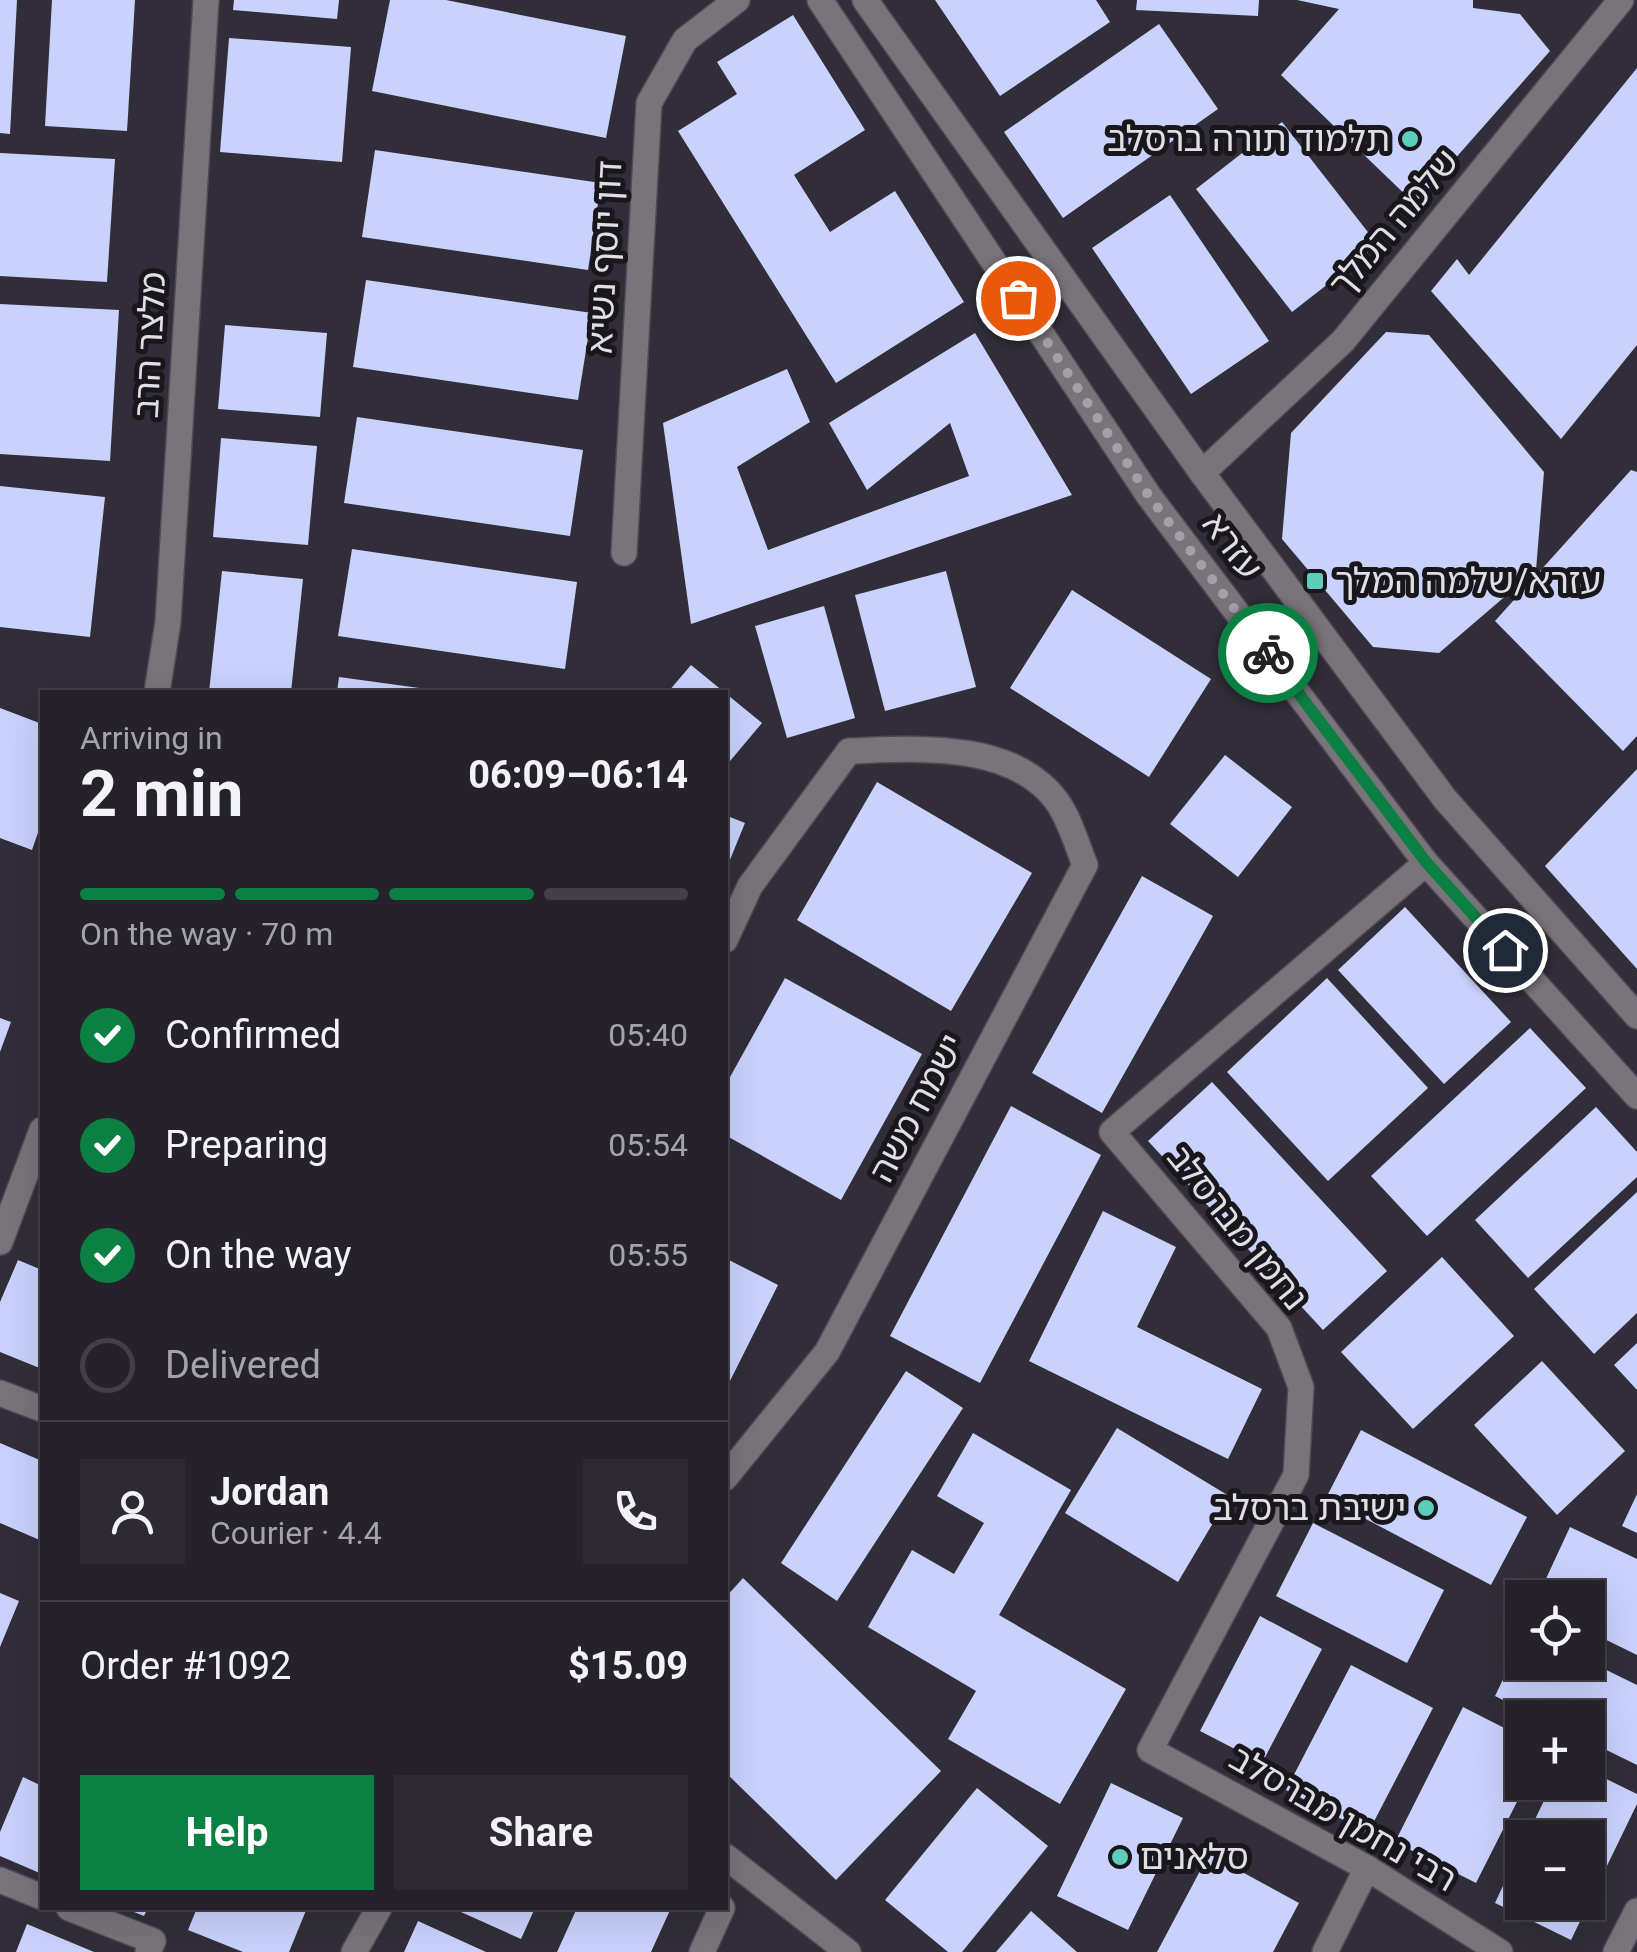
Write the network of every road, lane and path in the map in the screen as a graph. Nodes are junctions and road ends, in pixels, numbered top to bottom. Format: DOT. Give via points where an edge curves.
graph roads {
  1 [pos="206,0"];
  2 [pos="736,0"];
  3 [pos="820,0"];
  4 [pos="866,0"];
  5 [pos="1621,0"];
  6 [pos="1202,474"];
  7 [pos="624,553"];
  8 [pos="157,690"];
  9 [pos="1426,862"];
  10 [pos="728,934"];
  11 [pos="1637,1016"];
  12 [pos="1637,1096"];
  13 [pos="40,1135"];
  14 [pos="0,1242"];
  15 [pos="0,1393"];
  16 [pos="40,1408"];
  17 [pos="728,1474"];
  18 [pos="1150,1750"];
  19 [pos="732,1863"];
  20 [pos="1368,1868"];
  21 [pos="0,1880"];
  22 [pos="40,1896"];
  23 [pos="74,1910"];
  24 [pos="363,1910"];
  25 [pos="378,1910"];
  26 [pos="721,1910"];
  27 [pos="1637,1911"];
  28 [pos="148,1952"];
  29 [pos="352,1952"];
  30 [pos="702,1952"];
  31 [pos="848,1952"];
  32 [pos="1324,1952"];
  33 [pos="1500,1952"];
  34 [pos="1616,1952"];
  1 -- 8 [label="street, מלצר הרב" via="168,622"];
  2 -- 7 [label="street, דון יוסף נשיא" via="686,40 649,103"];
  3 -- 9 [label="street, עזרא" via="1149,496"];
  4 -- 6 [label="street, עזרא"];
  5 -- 6 [label="street, שלמה המלך" via="1343,341"];
  6 -- 11 [label="street, עזרא" via="1445,799"];
  9 -- 12 [label="street, עזרא"];
  9 -- 18 [label="street, נחמן מברסלב" via="1112,1132 1279,1328 1301,1387 1296,1475"];
  10 -- 17 [label="street, ישמח משה" via="750,886 849,751 939,748 1012,767 1056,800 1086,865 827,1352"];
  13 -- 14 [label="street"];
  15 -- 16 [label="street"];
  18 -- 20 [label="street, רבי נחמן מברסלב"];
  19 -- 31 [label="street"];
  20 -- 32 [label="street"];
  20 -- 33 [label="street, רבי נחמן מברסלב"];
  21 -- 22 [label="street"];
  23 -- 28 [label="street" via="154,1941"];
  24 -- 29 [label="street"];
  25 -- 29 [label="street"];
  26 -- 30 [label="street"];
  27 -- 34 [label="street"];
}
